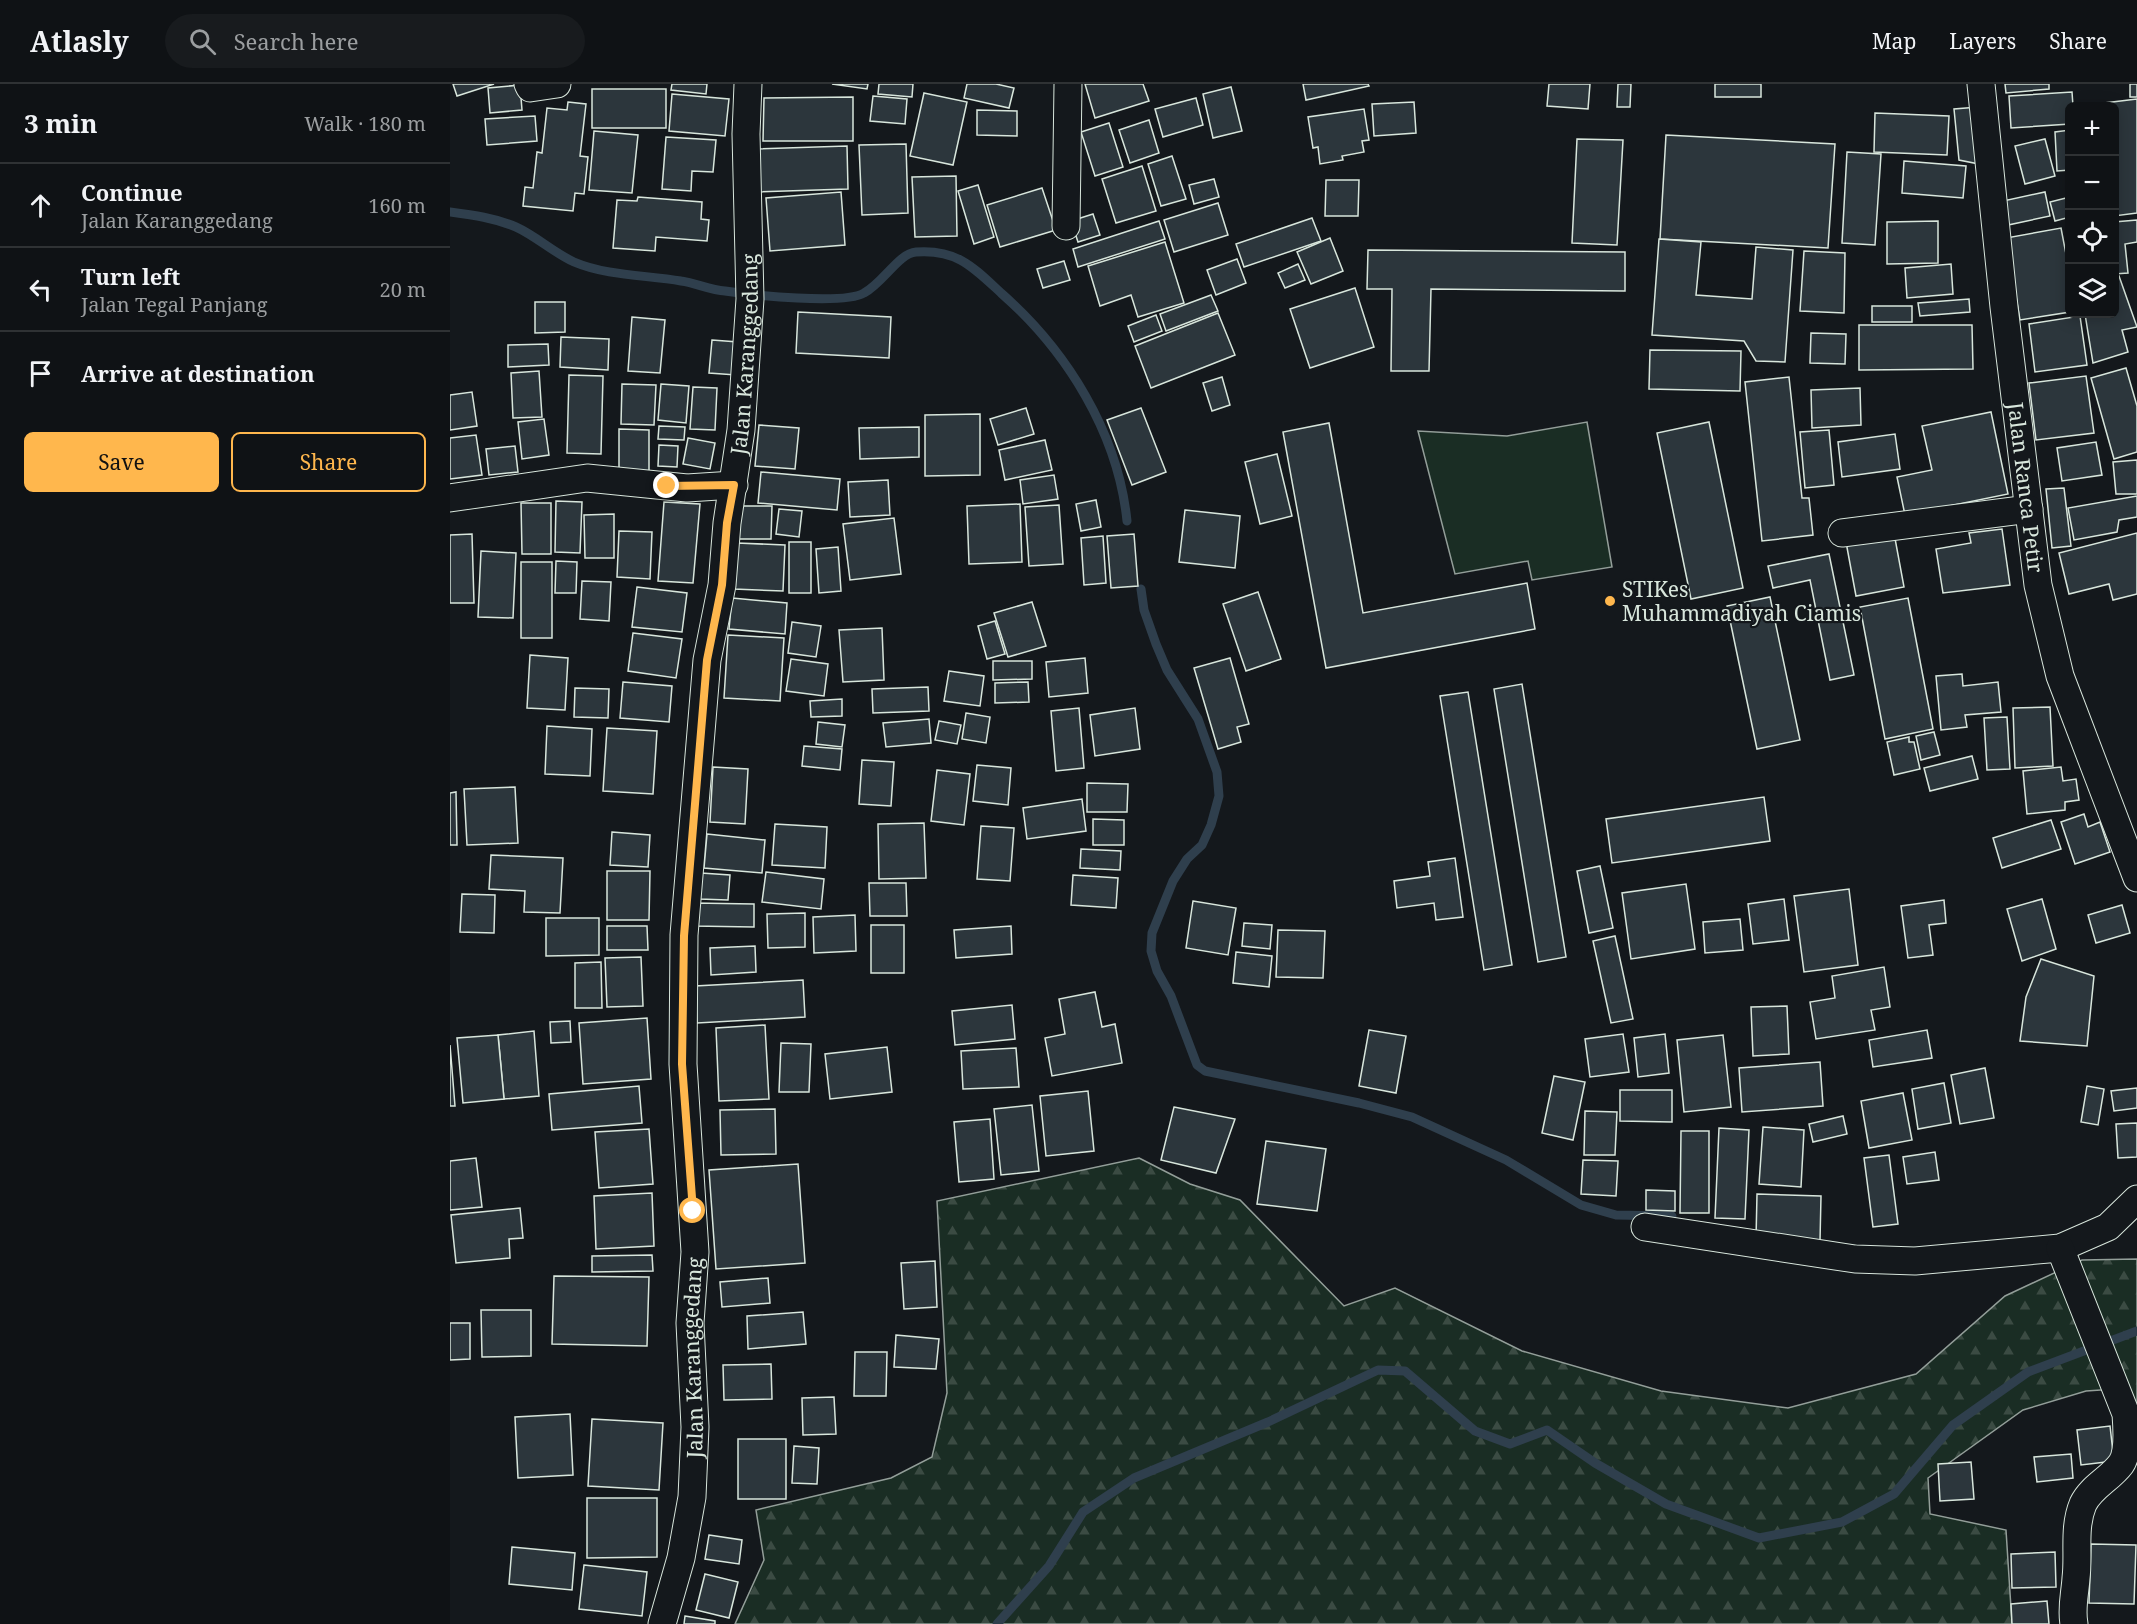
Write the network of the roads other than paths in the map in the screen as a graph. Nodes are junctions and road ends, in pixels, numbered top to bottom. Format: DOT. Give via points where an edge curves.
graph roads {
  1 [pos="528,84"];
  2 [pos="558,84"];
  3 [pos="748,84"];
  4 [pos="1068,84"];
  5 [pos="1981,84"];
  6 [pos="1066,226"];
  7 [pos="734,485"];
  8 [pos="450,498"];
  9 [pos="2029,508"];
  10 [pos="1842,533"];
  11 [pos="2137,878"];
  12 [pos="2137,1199"];
  13 [pos="1645,1227"];
  14 [pos="2060,1248"];
  15 [pos="662,1624"];
  16 [pos="2074,1624"];
  1 -- 2 [label="street" via="530,88"];
  3 -- 7 [label="street, Jalan Karanggedang" via="750,299"];
  4 -- 6 [label="street"];
  5 -- 9 [label="street, Jalan Ranca Petir"];
  7 -- 8 [label="street" via="687,488 587,478"];
  7 -- 15 [label="street, Jalan Karanggedang" via="722,585 707,660 684,936 682,1064 695,1252 690,1323 695,1427 692,1497 681,1558"];
  9 -- 10 [label="street"];
  9 -- 11 [label="street, Jalan Ranca Petir" via="2038,585 2060,676"];
  12 -- 14 [label="street" via="2108,1227"];
  13 -- 14 [label="street" via="1881,1261"];
  14 -- 16 [label="street" via="2118,1392 2127,1430 2122,1462 2082,1506 2076,1537"];
}
